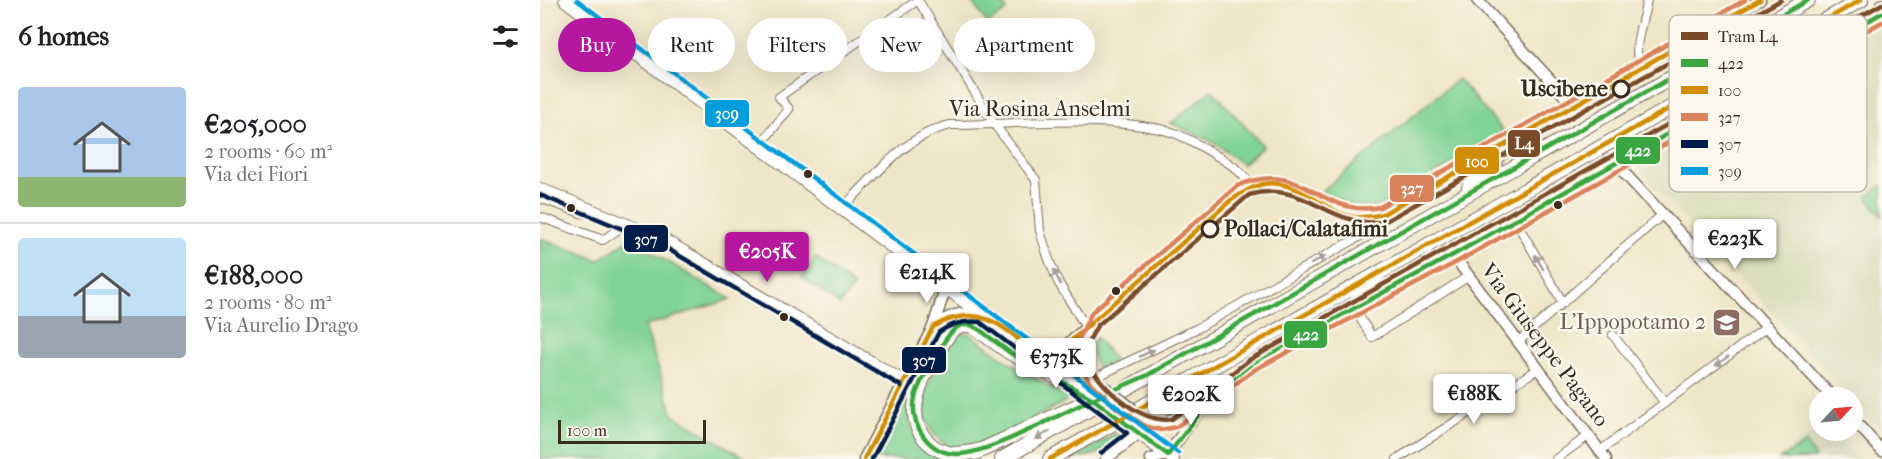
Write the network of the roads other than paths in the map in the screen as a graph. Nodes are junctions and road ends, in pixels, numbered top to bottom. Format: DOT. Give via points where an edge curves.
graph roads {
  1 [pos="564,0"];
  2 [pos="918,0"];
  3 [pos="1477,0"];
  4 [pos="1647,0"];
  5 [pos="1760,0"];
  6 [pos="1808,0"];
  7 [pos="1861,0"];
  8 [pos="1734,15"];
  9 [pos="1782,15"];
  10 [pos="1834,15"];
  11 [pos="1669,53"];
  12 [pos="1641,69"];
  13 [pos="1669,79"];
  14 [pos="1575,107"];
  15 [pos="1669,108"];
  16 [pos="995,125"];
  17 [pos="1669,133"];
  18 [pos="1508,145"];
  19 [pos="759,146"];
  20 [pos="1616,163"];
  21 [pos="540,187"];
  22 [pos="1251,187"];
  23 [pos="540,198"];
  24 [pos="1460,198"];
  25 [pos="841,209"];
  26 [pos="1663,214"];
  27 [pos="540,217"];
  28 [pos="1366,217"];
  29 [pos="613,218"];
  30 [pos="1515,220"];
  31 [pos="626,224"];
  32 [pos="1453,255"];
  33 [pos="1469,276"];
  34 [pos="941,282"];
  35 [pos="1405,282"];
  36 [pos="1343,292"];
  37 [pos="1563,303"];
  38 [pos="1353,307"];
  39 [pos="983,315"];
  40 [pos="1097,318"];
  41 [pos="1768,326"];
  42 [pos="933,327"];
  43 [pos="1086,327"];
  44 [pos="1613,335"];
  45 [pos="1518,342"];
  46 [pos="1046,363"];
  47 [pos="1538,369"];
  48 [pos="1148,375"];
  49 [pos="1230,378"];
  50 [pos="905,380"];
  51 [pos="1097,380"];
  52 [pos="1823,387"];
  53 [pos="1084,392"];
  54 [pos="1665,403"];
  55 [pos="1123,423"];
  56 [pos="1863,430"];
  57 [pos="1139,433"];
  58 [pos="1588,436"];
  59 [pos="981,450"];
  60 [pos="1882,451"];
  61 [pos="1603,455"];
  62 [pos="1171,457"];
  63 [pos="864,459"];
  64 [pos="964,459"];
  65 [pos="1002,459"];
  66 [pos="1050,459"];
  67 [pos="1106,459"];
  68 [pos="1151,459"];
  69 [pos="1397,459"];
  70 [pos="1556,459"];
  1 -- 19 [label="main road"];
  2 -- 16 [label="street"];
  2 -- 19 [label="street" via="780,97 789,109"];
  3 -- 14 [label="street"];
  4 -- 12 [label="street" via="1636,47"];
  5 -- 8 [label="street"];
  6 -- 9 [label="main road"];
  7 -- 10 [label="main road"];
  11 -- 12 [label="street"];
  12 -- 14 [label="street"];
  13 -- 24 [label="main road"];
  14 -- 18 [label="street"];
  15 -- 36 [label="main road"];
  16 -- 22 [label="street, Via Rosina Anselmi" via="1111,123 1162,129 1225,160 1246,177"];
  16 -- 25 [label="street, Via Rosina Anselmi" via="950,124 916,137"];
  43 -- 16 [label="street, one-way" via="1058,282 1048,257 1040,231 1036,180"];
  17 -- 20 [label="street"];
  18 -- 24 [label="main road"];
  18 -- 28 [label="street" via="1392,209"];
  19 -- 25 [label="main road"];
  20 -- 26 [label="street"];
  20 -- 30 [label="street"];
  21 -- 29 [label="street"];
  22 -- 28 [label="street" via="1280,185 1342,214"];
  22 -- 40 [label="street"];
  23 -- 29 [label="street" via="581,213"];
  24 -- 48 [label="main road"];
  25 -- 34 [label="main road"];
  26 -- 37 [label="street"];
  26 -- 41 [label="street"];
  27 -- 31 [label="street" via="603,240"];
  51 -- 28 [label="street, one-way" via="1364,234"];
  29 -- 31 [label="street"];
  30 -- 32 [label="street"];
  37 -- 30 [label="street, one-way"];
  31 -- 50 [label="street" via="664,238"];
  32 -- 33 [label="street, Via Giuseppe Pagano"];
  32 -- 35 [label="street"];
  33 -- 38 [label="street" via="1372,337"];
  33 -- 45 [label="street, Via Giuseppe Pagano"];
  34 -- 39 [label="main road"];
  34 -- 42 [label="street" via="943,296"];
  35 -- 36 [label="main road"];
  35 -- 38 [label="street"];
  36 -- 55 [label="main road"];
  37 -- 45 [label="street"];
  38 -- 49 [label="street"];
  39 -- 42 [label="street" via="965,312"];
  39 -- 46 [label="main road"];
  40 -- 43 [label="street"];
  40 -- 51 [label="street" via="1084,347 1086,361"];
  41 -- 52 [label="street"];
  41 -- 54 [label="street, one-way"];
  42 -- 50 [label="street"];
  43 -- 46 [label="street"];
  44 -- 54 [label="street"];
  45 -- 47 [label="street, Via Giuseppe Pagano"];
  46 -- 53 [label="main road"];
  47 -- 58 [label="street, Via Giuseppe Pagano"];
  47 -- 69 [label="street"];
  48 -- 59 [label="main road"];
  48 -- 65 [label="main road, one-way"];
  49 -- 51 [label="street, bridge" via="1172,420 1161,422 1142,416"];
  49 -- 62 [label="street" via="1200,409"];
  50 -- 63 [label="street"];
  53 -- 55 [label="main road, bridge"];
  53 -- 59 [label="main road" via="1009,352 971,325 952,330 916,393 916,424 934,448 949,454"];
  54 -- 61 [label="street"];
  55 -- 57 [label="main road"];
  55 -- 66 [label="main road"];
  56 -- 60 [label="street"];
  57 -- 62 [label="main road"];
  57 -- 67 [label="street"];
  58 -- 61 [label="street, Via Giuseppe Pagano"];
  58 -- 70 [label="street"];
  59 -- 64 [label="main road"];
  62 -- 68 [label="street"];
}
